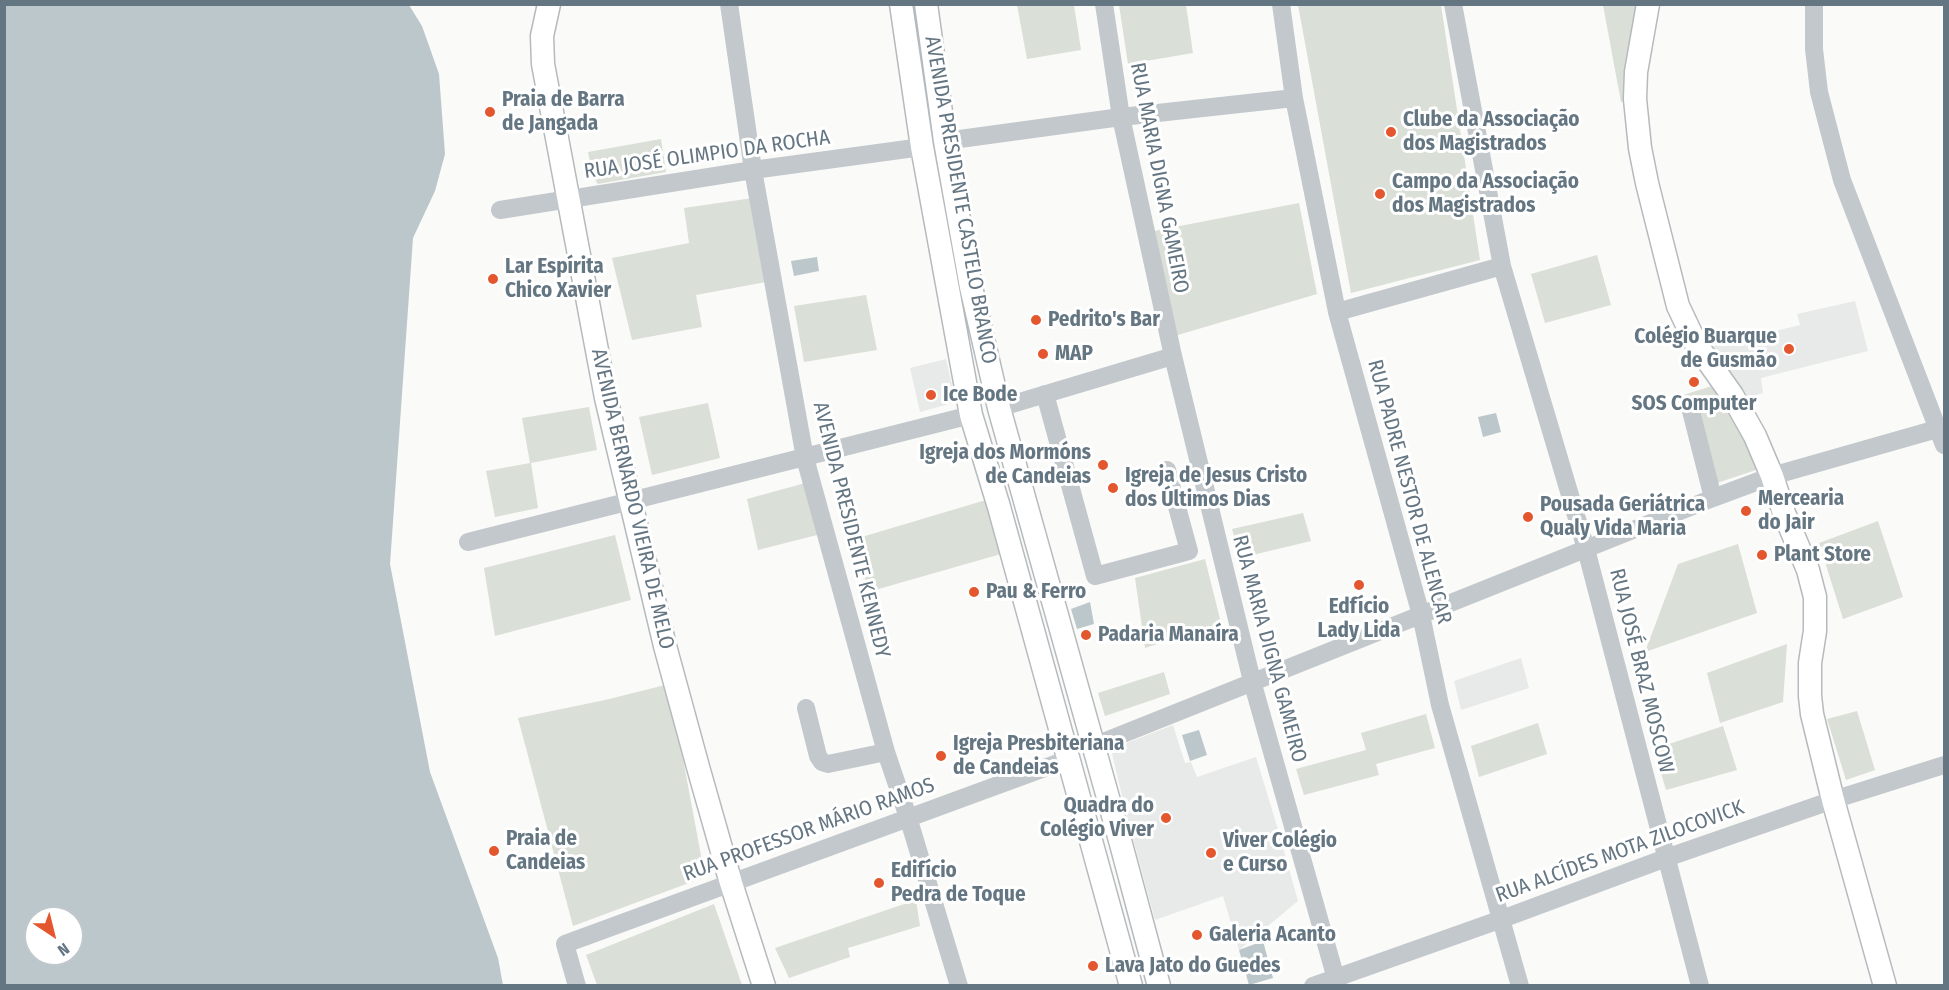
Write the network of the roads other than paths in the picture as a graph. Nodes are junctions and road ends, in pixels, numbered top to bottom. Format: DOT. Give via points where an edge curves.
graph roads {
  1 [pos="549,4"];
  2 [pos="729,4"];
  3 [pos="901,4"];
  4 [pos="926,4"];
  5 [pos="1104,4"];
  6 [pos="1281,4"];
  7 [pos="1453,4"];
  8 [pos="1648,4"];
  9 [pos="1814,4"];
  10 [pos="1294,98"];
  11 [pos="1121,117"];
  12 [pos="945,141"];
  13 [pos="922,147"];
  14 [pos="753,170"];
  15 [pos="567,199"];
  16 [pos="500,210"];
  17 [pos="1502,266"];
  18 [pos="1337,312"];
  19 [pos="1173,356"];
  20 [pos="1045,394"];
  21 [pos="1690,407"];
  22 [pos="999,408"];
  23 [pos="971,415"];
  24 [pos="1943,434"];
  25 [pos="805,458"];
  26 [pos="1167,470"];
  27 [pos="1772,476"];
  28 [pos="1713,498"];
  29 [pos="630,502"];
  30 [pos="468,542"];
  31 [pos="1586,549"];
  32 [pos="1049,591"];
  33 [pos="1022,598"];
  34 [pos="1420,615"];
  35 [pos="1252,681"];
  36 [pos="806,708"];
  37 [pos="1093,746"];
  38 [pos="886,752"];
  39 [pos="1069,759"];
  40 [pos="1944,765"];
  41 [pos="1833,800"];
  42 [pos="909,817"];
  43 [pos="1666,858"];
  44 [pos="731,883"];
  45 [pos="1502,919"];
  46 [pos="1337,982"];
  47 [pos="578,986"];
  48 [pos="764,986"];
  49 [pos="959,986"];
  50 [pos="1131,986"];
  51 [pos="1159,986"];
  52 [pos="1313,986"];
  53 [pos="1520,986"];
  54 [pos="1700,986"];
  55 [pos="1885,986"];
  1 -- 15 [label="main road, AVENIDA BERNARDO VIEIRA DE MELO" via="542,36 543,64"];
  2 -- 14 [label="street, AVENIDA PRESIDENTE KENNEDY"];
  3 -- 13 [label="main road, AVENIDA PRESIDENTE CASTELO BRANCO"];
  4 -- 12 [label="main road, AVENIDA PRESIDENTE CASTELO BRANCO"];
  5 -- 11 [label="street, RUA MARIA DIGNA GAMEIRO"];
  6 -- 10 [label="street, RUA PADRE NESTOR DE ALENCAR"];
  7 -- 17 [label="street, RUA JOSÉ BRAZ MOSCOW"];
  8 -- 27 [label="main road" via="1636,72 1636,123 1678,306 1696,344 1744,415"];
  9 -- 24 [label="street" via="1818,92 1842,180"];
  10 -- 11 [label="street"];
  10 -- 18 [label="street, RUA PADRE NESTOR DE ALENCAR"];
  11 -- 12 [label="street"];
  11 -- 19 [label="street, RUA MARIA DIGNA GAMEIRO"];
  12 -- 22 [label="main road, AVENIDA PRESIDENTE CASTELO BRANCO" via="971,287"];
  13 -- 14 [label="street, RUA JOSÉ OLIMPIO DA ROCHA"];
  13 -- 23 [label="main road, AVENIDA PRESIDENTE CASTELO BRANCO"];
  14 -- 15 [label="street, RUA JOSÉ OLIMPIO DA ROCHA"];
  14 -- 25 [label="street, AVENIDA PRESIDENTE KENNEDY"];
  15 -- 16 [label="street, RUA JOSÉ OLIMPIO DA ROCHA"];
  15 -- 29 [label="main road, AVENIDA BERNARDO VIEIRA DE MELO"];
  17 -- 18 [label="street"];
  17 -- 31 [label="street, RUA JOSÉ BRAZ MOSCOW"];
  18 -- 34 [label="street, RUA PADRE NESTOR DE ALENCAR"];
  19 -- 20 [label="street"];
  19 -- 35 [label="street, RUA MARIA DIGNA GAMEIRO"];
  20 -- 22 [label="street"];
  20 -- 26 [label="street" via="1095,576 1189,551"];
  21 -- 28 [label="street"];
  22 -- 32 [label="main road, AVENIDA PRESIDENTE CASTELO BRANCO"];
  23 -- 25 [label="street"];
  23 -- 33 [label="main road, AVENIDA PRESIDENTE CASTELO BRANCO"];
  24 -- 27 [label="street"];
  25 -- 29 [label="street"];
  25 -- 38 [label="street, AVENIDA PRESIDENTE KENNEDY"];
  27 -- 28 [label="street"];
  27 -- 41 [label="main road" via="1815,597 1810,696"];
  28 -- 31 [label="street"];
  29 -- 30 [label="street"];
  29 -- 44 [label="main road, AVENIDA BERNARDO VIEIRA DE MELO"];
  31 -- 34 [label="street"];
  31 -- 43 [label="street, RUA JOSÉ BRAZ MOSCOW"];
  32 -- 33 [label="main road"];
  32 -- 37 [label="main road, AVENIDA PRESIDENTE CASTELO BRANCO"];
  33 -- 39 [label="main road, AVENIDA PRESIDENTE CASTELO BRANCO"];
  34 -- 35 [label="street"];
  34 -- 45 [label="street, RUA PADRE NESTOR DE ALENCAR" via="1440,705"];
  35 -- 37 [label="street"];
  35 -- 46 [label="street, RUA MARIA DIGNA GAMEIRO"];
  36 -- 38 [label="street" via="822,762"];
  37 -- 51 [label="main road, AVENIDA PRESIDENTE CASTELO BRANCO"];
  38 -- 42 [label="street, AVENIDA PRESIDENTE KENNEDY"];
  39 -- 42 [label="street, RUA PROFESSOR MÁRIO RAMOS"];
  39 -- 50 [label="main road, AVENIDA PRESIDENTE CASTELO BRANCO"];
  40 -- 41 [label="street, RUA ALCÍDES MOTA ZILOCOVICK"];
  41 -- 43 [label="street, RUA ALCÍDES MOTA ZILOCOVICK"];
  41 -- 55 [label="main road"];
  42 -- 44 [label="street, RUA PROFESSOR MÁRIO RAMOS"];
  42 -- 49 [label="street, AVENIDA PRESIDENTE KENNEDY"];
  43 -- 45 [label="street, RUA ALCÍDES MOTA ZILOCOVICK"];
  43 -- 54 [label="street, RUA JOSÉ BRAZ MOSCOW"];
  44 -- 47 [label="street, RUA PROFESSOR MÁRIO RAMOS" via="565,944"];
  44 -- 48 [label="main road, AVENIDA BERNARDO VIEIRA DE MELO"];
  45 -- 46 [label="street, RUA ALCÍDES MOTA ZILOCOVICK"];
  45 -- 53 [label="street, RUA PADRE NESTOR DE ALENCAR"];
  46 -- 52 [label="street, RUA ALCÍDES MOTA ZILOCOVICK"];
}
